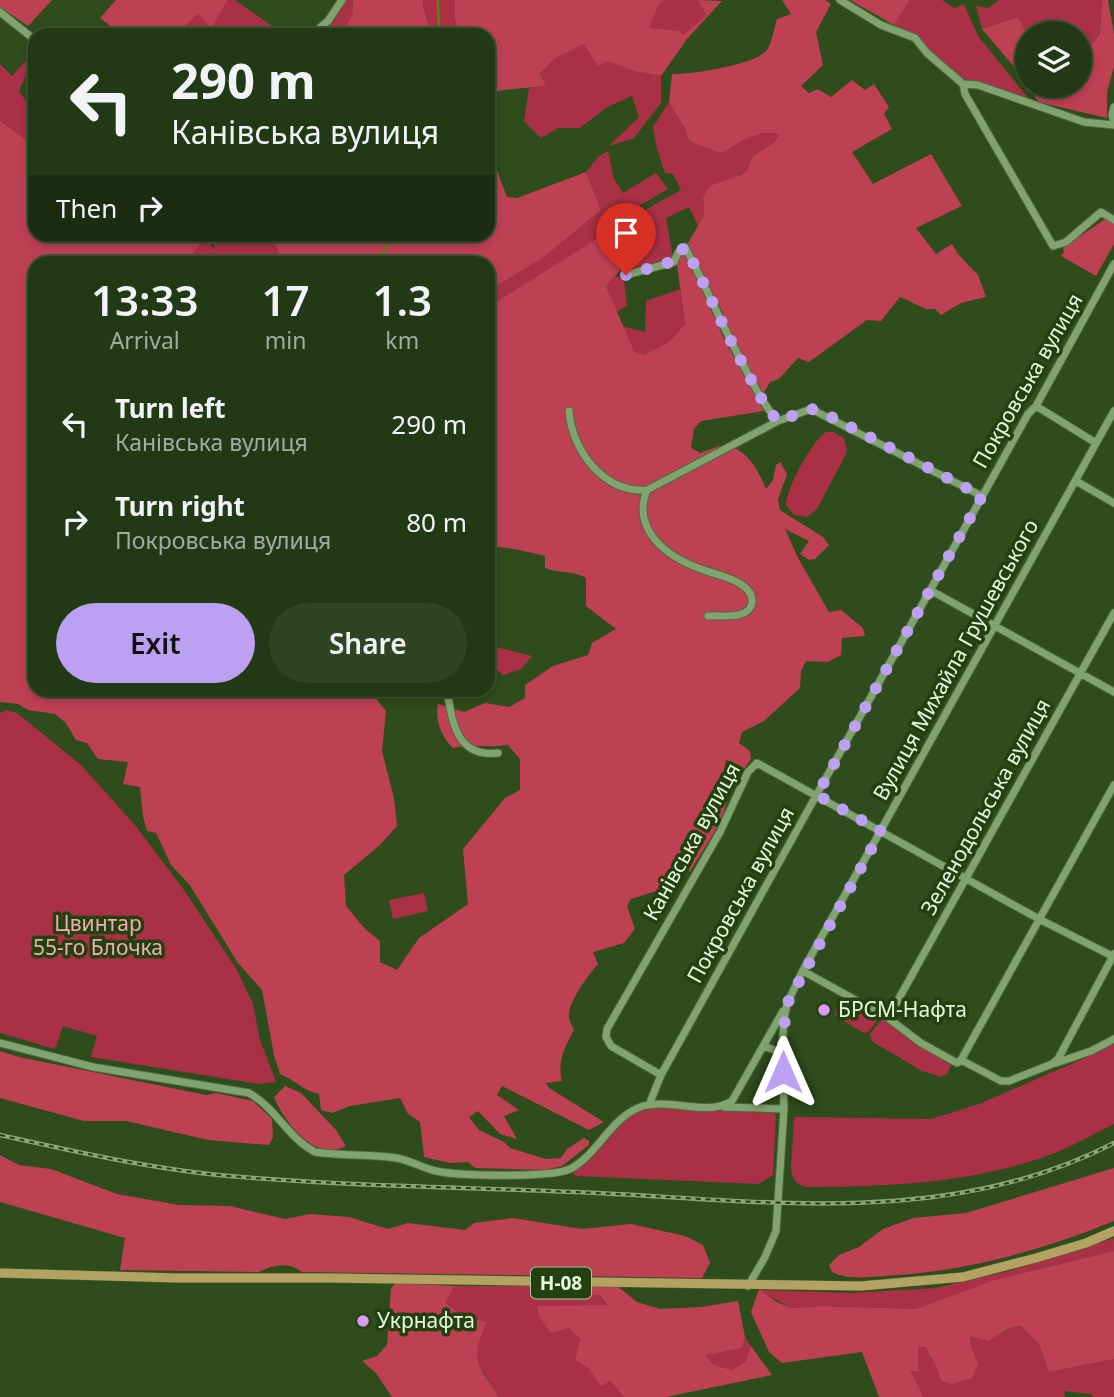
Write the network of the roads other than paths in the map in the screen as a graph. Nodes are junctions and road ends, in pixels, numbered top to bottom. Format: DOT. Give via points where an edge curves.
graph roads {
  1 [pos="342,0"];
  2 [pos="840,0"];
  3 [pos="0,12"];
  4 [pos="320,28"];
  5 [pos="28,34"];
  6 [pos="963,83"];
  7 [pos="1114,107"];
  8 [pos="1114,123"];
  9 [pos="1114,220"];
  10 [pos="1114,264"];
  11 [pos="626,275"];
  12 [pos="1036,406"];
  13 [pos="569,411"];
  14 [pos="1114,411"];
  15 [pos="778,421"];
  16 [pos="1096,443"];
  17 [pos="1076,481"];
  18 [pos="647,490"];
  19 [pos="982,496"];
  20 [pos="1114,503"];
  21 [pos="930,590"];
  22 [pos="1114,613"];
  23 [pos="708,615"];
  24 [pos="995,626"];
  25 [pos="1080,674"];
  26 [pos="1114,692"];
  27 [pos="448,697"];
  28 [pos="498,753"];
  29 [pos="1114,785"];
  30 [pos="817,795"];
  31 [pos="881,831"];
  32 [pos="966,878"];
  33 [pos="1039,919"];
  34 [pos="1114,956"];
  35 [pos="803,971"];
  36 [pos="787,1004"];
  37 [pos="888,1018"];
  38 [pos="1114,1039"];
  39 [pos="0,1043"];
  40 [pos="764,1046"];
  41 [pos="782,1053"];
  42 [pos="961,1060"];
  43 [pos="1055,1062"];
  44 [pos="661,1075"];
  45 [pos="649,1105"];
  46 [pos="720,1107"];
  47 [pos="784,1110"];
  48 [pos="1114,1231"];
  49 [pos="0,1273"];
  50 [pos="748,1286"];
  1 -- 4 [label="street"];
  2 -- 6 [label="street" via="881,25 915,38"];
  3 -- 5 [label="street"];
  6 -- 8 [label="street" via="1084,121"];
  6 -- 9 [label="street" via="1050,243 1066,242 1101,212"];
  7 -- 8 [label="street"];
  10 -- 12 [label="street, Покровська вулиця"];
  11 -- 15 [label="street" via="674,261 685,247 766,409"];
  12 -- 16 [label="street"];
  12 -- 19 [label="street, Покровська вулиця"];
  13 -- 18 [label="street" via="574,438 596,470 622,487"];
  14 -- 16 [label="street, Вулиця Михайла Грушевського"];
  15 -- 18 [label="street"];
  15 -- 19 [label="street" via="811,409 822,412"];
  16 -- 17 [label="street, Вулиця Михайла Грушевського"];
  17 -- 20 [label="street"];
  17 -- 24 [label="street, Вулиця Михайла Грушевського"];
  18 -- 23 [label="street" via="644,523 658,543 682,562 740,583 750,593 750,608 744,613"];
  19 -- 21 [label="street, Покровська вулиця"];
  21 -- 24 [label="street"];
  21 -- 30 [label="street, Покровська вулиця"];
  22 -- 25 [label="street, Зеленодольська вулиця"];
  24 -- 25 [label="street"];
  24 -- 31 [label="street, Вулиця Михайла Грушевського"];
  25 -- 26 [label="street"];
  25 -- 32 [label="street, Зеленодольська вулиця"];
  27 -- 28 [label="street" via="452,720 463,742 476,752"];
  29 -- 33 [label="street"];
  30 -- 31 [label="street, Канівська вулиця"];
  30 -- 44 [label="street, Покровська вулиця"];
  30 -- 44 [label="street, Канівська вулиця" via="761,764 753,765 743,780 720,832 606,1037 611,1046"];
  31 -- 32 [label="street, Канівська вулиця"];
  31 -- 35 [label="street, Вулиця Михайла Грушевського"];
  32 -- 33 [label="street, Канівська вулиця"];
  32 -- 37 [label="street, Зеленодольська вулиця"];
  33 -- 34 [label="street, Канівська вулиця"];
  33 -- 42 [label="street"];
  34 -- 43 [label="street"];
  35 -- 36 [label="street, Вулиця Михайла Грушевського"];
  35 -- 37 [label="street"];
  36 -- 40 [label="street"];
  36 -- 41 [label="street, Вулиця Михайла Грушевського"];
  37 -- 42 [label="street" via="957,1063"];
  38 -- 43 [label="street"];
  39 -- 45 [label="street" via="93,1067 249,1093 315,1152 397,1158 450,1173 542,1174 571,1168 631,1111"];
  40 -- 41 [label="street"];
  40 -- 46 [label="street" via="732,1101"];
  41 -- 47 [label="street, Вулиця Михайла Грушевського"];
  42 -- 43 [label="street" via="1000,1081"];
  44 -- 45 [label="street, Покровська вулиця"];
  45 -- 46 [label="street"];
  46 -- 47 [label="street"];
  47 -- 50 [label="street, Вулиця Михайла Грушевського" via="776,1231"];
  48 -- 50 [label="main road, Н-08" via="963,1277 861,1286"];
  49 -- 50 [label="main road, Н-08"];
}
